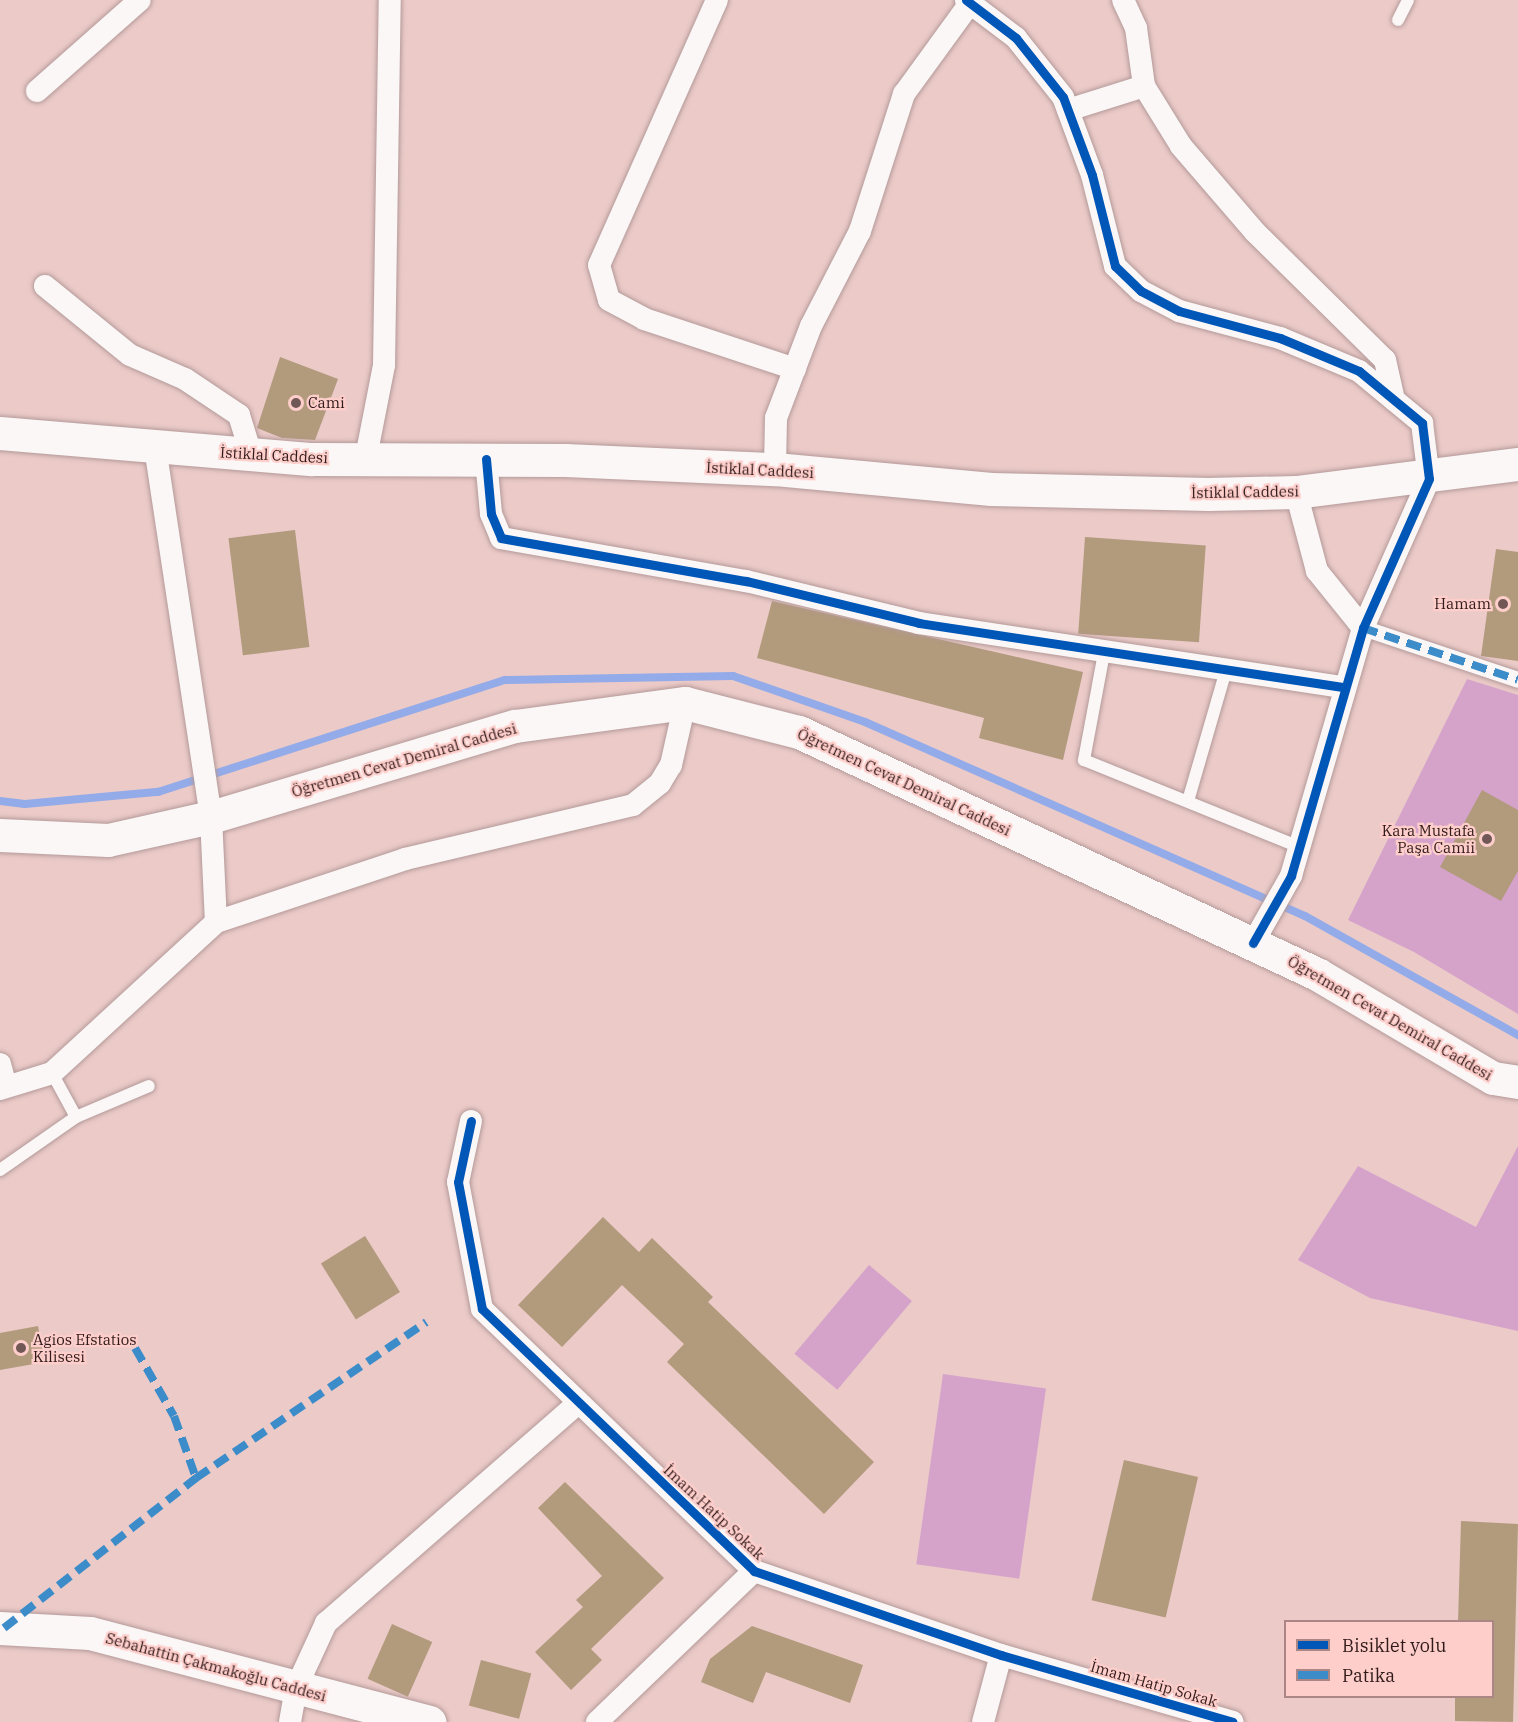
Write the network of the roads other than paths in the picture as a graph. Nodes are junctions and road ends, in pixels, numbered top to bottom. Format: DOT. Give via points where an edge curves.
graph roads {
  1 [pos="140,0"];
  2 [pos="390,0"];
  3 [pos="717,0"];
  4 [pos="1123,0"];
  5 [pos="1408,0"];
  6 [pos="968,2"];
  7 [pos="1398,20"];
  8 [pos="1144,86"];
  9 [pos="37,91"];
  10 [pos="1068,110"];
  11 [pos="45,286"];
  12 [pos="795,369"];
  13 [pos="1394,399"];
  14 [pos="0,433"];
  15 [pos="155,447"];
  16 [pos="251,454"];
  17 [pos="366,457"];
  18 [pos="486,459"];
  19 [pos="1518,464"];
  20 [pos="776,469"];
  21 [pos="1429,479"];
  22 [pos="1296,492"];
  23 [pos="1363,628"];
  24 [pos="1104,653"];
  25 [pos="1226,670"];
  26 [pos="1518,680"];
  27 [pos="1343,687"];
  28 [pos="685,703"];
  29 [pos="1188,801"];
  30 [pos="209,811"];
  31 [pos="0,835"];
  32 [pos="1299,847"];
  33 [pos="216,922"];
  34 [pos="1260,932"];
  35 [pos="0,1064"];
  36 [pos="52,1073"];
  37 [pos="1518,1082"];
  38 [pos="148,1086"];
  39 [pos="3,1088"];
  40 [pos="76,1117"];
  41 [pos="471,1121"];
  42 [pos="0,1170"];
  43 [pos="576,1405"];
  44 [pos="754,1571"];
  45 [pos="0,1628"];
  46 [pos="1001,1655"];
  47 [pos="296,1688"];
  48 [pos="290,1722"];
  49 [pos="430,1722"];
  50 [pos="597,1722"];
  51 [pos="983,1722"];
  52 [pos="1233,1722"];
  1 -- 9 [label="street"];
  2 -- 17 [label="street" via="384,365"];
  3 -- 12 [label="street" via="598,265 609,300 644,319"];
  4 -- 8 [label="street" via="1136,28"];
  5 -- 7 [label="lane"];
  6 -- 10 [label="street" via="1016,38"];
  6 -- 12 [label="street" via="904,94 860,231"];
  8 -- 10 [label="street"];
  8 -- 13 [label="street" via="1181,146 1255,232 1386,360"];
  10 -- 13 [label="street" via="1092,175 1115,266 1141,291 1179,310 1280,338 1359,371"];
  11 -- 16 [label="street" via="130,355 185,379 239,415"];
  12 -- 20 [label="street" via="776,418"];
  13 -- 21 [label="street" via="1422,423"];
  14 -- 15 [label="main road, İstiklal Caddesi"];
  15 -- 16 [label="main road, İstiklal Caddesi"];
  15 -- 30 [label="street"];
  16 -- 17 [label="main road, İstiklal Caddesi"];
  17 -- 18 [label="main road, İstiklal Caddesi"];
  18 -- 20 [label="main road, İstiklal Caddesi"];
  18 -- 24 [label="street" via="491,514 501,538 746,581 919,622"];
  19 -- 21 [label="main road, İstiklal Caddesi"];
  20 -- 22 [label="main road, İstiklal Caddesi" via="991,489"];
  21 -- 22 [label="main road, İstiklal Caddesi"];
  21 -- 23 [label="street"];
  22 -- 23 [label="street" via="1317,571"];
  23 -- 26 [label="street"];
  23 -- 27 [label="street"];
  24 -- 25 [label="street"];
  24 -- 29 [label="lane" via="1084,760"];
  25 -- 27 [label="street"];
  25 -- 29 [label="lane"];
  27 -- 32 [label="street"];
  28 -- 30 [label="main road, Öğretmen Cevat Demiral Caddesi" via="515,726"];
  28 -- 33 [label="street" via="670,765 660,783 633,805 405,859"];
  28 -- 34 [label="main road, Öğretmen Cevat Demiral Caddesi" via="799,732"];
  29 -- 32 [label="lane"];
  30 -- 31 [label="main road, Öğretmen Cevat Demiral Caddesi" via="108,840"];
  30 -- 33 [label="street"];
  32 -- 34 [label="street" via="1291,876"];
  33 -- 36 [label="street"];
  34 -- 37 [label="main road, Öğretmen Cevat Demiral Caddesi" via="1317,974 1493,1078"];
  35 -- 39 [label="street"];
  36 -- 39 [label="street"];
  36 -- 40 [label="lane"];
  38 -- 40 [label="lane"];
  40 -- 42 [label="lane"];
  41 -- 43 [label="street, İmam Hatip Sokak" via="458,1182 482,1309"];
  43 -- 44 [label="street, İmam Hatip Sokak"];
  43 -- 47 [label="street" via="326,1623"];
  44 -- 46 [label="street, İmam Hatip Sokak"];
  44 -- 50 [label="street"];
  45 -- 47 [label="main road, Sebahattin Çakmakoğlu Caddesi" via="90,1633"];
  46 -- 51 [label="street"];
  46 -- 52 [label="street, İmam Hatip Sokak"];
  47 -- 48 [label="street"];
  47 -- 49 [label="main road, Sebahattin Çakmakoğlu Caddesi"];
}
